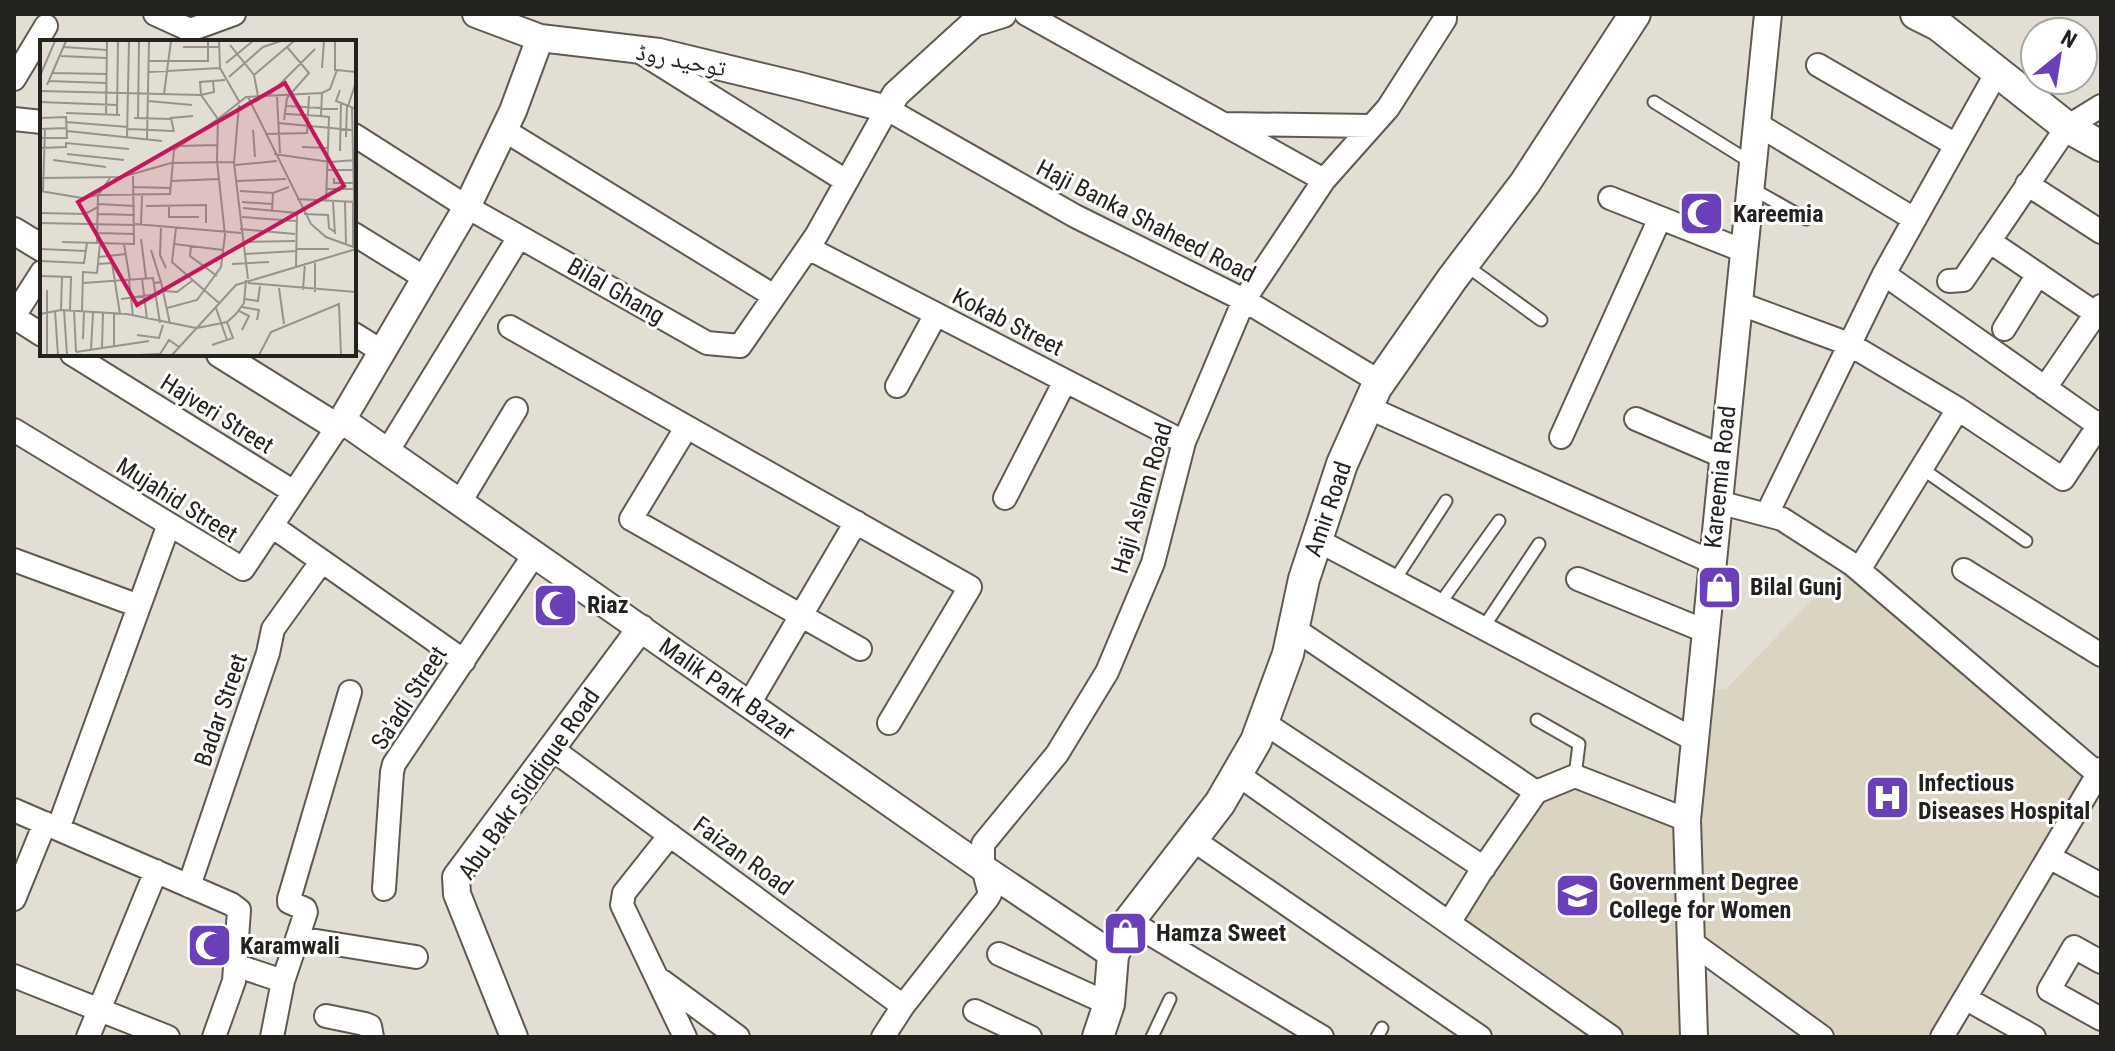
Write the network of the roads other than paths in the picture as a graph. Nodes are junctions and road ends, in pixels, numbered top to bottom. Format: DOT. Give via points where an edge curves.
graph roads {
  1 [pos="155,14"];
  2 [pos="234,14"];
  3 [pos="476,14"];
  4 [pos="1003,14"];
  5 [pos="1026,14"];
  6 [pos="1445,14"];
  7 [pos="1635,14"];
  8 [pos="1768,14"];
  9 [pos="1934,18"];
  10 [pos="46,26"];
  11 [pos="194,38"];
  12 [pos="540,38"];
  13 [pos="636,50"];
  14 [pos="1818,65"];
  15 [pos="1997,72"];
  16 [pos="14,79"];
  17 [pos="1654,102"];
  18 [pos="2101,106"];
  19 [pos="887,109"];
  20 [pos="14,119"];
  21 [pos="40,122"];
  22 [pos="1222,124"];
  23 [pos="1757,124"];
  24 [pos="1372,126"];
  25 [pos="2067,127"];
  26 [pos="504,130"];
  27 [pos="356,136"];
  28 [pos="1956,145"];
  29 [pos="2101,146"];
  30 [pos="1751,176"];
  31 [pos="1324,180"];
  32 [pos="846,181"];
  33 [pos="2027,184"];
  34 [pos="1610,198"];
  35 [pos="467,207"];
  36 [pos="1660,218"];
  37 [pos="1806,219"];
  38 [pos="1914,219"];
  39 [pos="14,231"];
  40 [pos="2101,232"];
  41 [pos="356,235"];
  42 [pos="519,237"];
  43 [pos="1989,241"];
  44 [pos="40,247"];
  45 [pos="808,248"];
  46 [pos="1744,251"];
  47 [pos="1463,264"];
  48 [pos="1884,274"];
  49 [pos="2038,274"];
  50 [pos="40,275"];
  51 [pos="425,278"];
  52 [pos="1949,281"];
  53 [pos="774,296"];
  54 [pos="1244,300"];
  55 [pos="1738,303"];
  56 [pos="2099,312"];
  57 [pos="936,314"];
  58 [pos="14,317"];
  59 [pos="1541,320"];
  60 [pos="510,327"];
  61 [pos="2004,329"];
  62 [pos="40,334"];
  63 [pos="356,335"];
  64 [pos="1849,344"];
  65 [pos="383,352"];
  66 [pos="75,356"];
  67 [pos="223,356"];
  68 [pos="1065,381"];
  69 [pos="897,386"];
  70 [pos="2045,388"];
  71 [pos="1374,395"];
  72 [pos="516,409"];
  73 [pos="1958,409"];
  74 [pos="1636,419"];
  75 [pos="340,424"];
  76 [pos="2100,425"];
  77 [pos="686,428"];
  78 [pos="14,430"];
  79 [pos="1561,437"];
  80 [pos="1184,442"];
  81 [pos="387,452"];
  82 [pos="1722,456"];
  83 [pos="1921,468"];
  84 [pos="294,492"];
  85 [pos="1005,498"];
  86 [pos="1446,501"];
  87 [pos="460,502"];
  88 [pos="1718,502"];
  89 [pos="1767,514"];
  90 [pos="1499,521"];
  91 [pos="856,522"];
  92 [pos="169,524"];
  93 [pos="272,526"];
  94 [pos="1317,540"];
  95 [pos="2026,541"];
  96 [pos="1539,544"];
  97 [pos="534,555"];
  98 [pos="14,560"];
  99 [pos="322,561"];
  100 [pos="1712,562"];
  101 [pos="1859,570"];
  102 [pos="1964,570"];
  103 [pos="1578,579"];
  104 [pos="1394,581"];
  105 [pos="1439,605"];
  106 [pos="139,606"];
  107 [pos="801,616"];
  108 [pos="641,628"];
  109 [pos="1293,628"];
  110 [pos="1483,628"];
  111 [pos="1705,631"];
  112 [pos="860,649"];
  113 [pos="2101,655"];
  114 [pos="464,661"];
  115 [pos="350,692"];
  116 [pos="749,704"];
  117 [pos="1537,720"];
  118 [pos="1263,722"];
  119 [pos="889,723"];
  120 [pos="1695,740"];
  121 [pos="552,749"];
  122 [pos="1237,774"];
  123 [pos="2100,775"];
  124 [pos="1575,776"];
  125 [pos="1536,792"];
  126 [pos="14,810"];
  127 [pos="1687,820"];
  128 [pos="52,826"];
  129 [pos="670,835"];
  130 [pos="1192,839"];
  131 [pos="2049,857"];
  132 [pos="983,868"];
  133 [pos="1484,868"];
  134 [pos="156,871"];
  135 [pos="2101,885"];
  136 [pos="189,886"];
  137 [pos="384,889"];
  138 [pos="14,899"];
  139 [pos="1129,921"];
  140 [pos="1449,923"];
  141 [pos="298,938"];
  142 [pos="1691,942"];
  143 [pos="999,954"];
  144 [pos="1113,955"];
  145 [pos="416,957"];
  146 [pos="2101,962"];
  147 [pos="235,965"];
  148 [pos="14,976"];
  149 [pos="658,978"];
  150 [pos="283,981"];
  151 [pos="1965,998"];
  152 [pos="1170,999"];
  153 [pos="1109,1004"];
  154 [pos="903,1006"];
  155 [pos="99,1011"];
  156 [pos="975,1011"];
  157 [pos="326,1016"];
  158 [pos="2101,1019"];
  159 [pos="88,1037"];
  160 [pos="168,1037"];
  161 [pos="214,1037"];
  162 [pos="272,1037"];
  163 [pos="372,1037"];
  164 [pos="514,1037"];
  165 [pos="685,1037"];
  166 [pos="738,1037"];
  167 [pos="883,1037"];
  168 [pos="1030,1037"];
  169 [pos="1099,1037"];
  170 [pos="1152,1037"];
  171 [pos="1322,1037"];
  172 [pos="1480,1037"];
  173 [pos="1611,1037"];
  174 [pos="1694,1037"];
  175 [pos="1822,1037"];
  176 [pos="1942,1037"];
  177 [pos="2034,1037"];
  1 -- 11 [label="street"];
  2 -- 11 [label="street"];
  3 -- 12 [label="street, توحید روڈ"];
  4 -- 19 [label="street" via="974,23 896,94"];
  5 -- 22 [label="street"];
  6 -- 24 [label="street, Haji Aslam Road"];
  7 -- 47 [label="main road, Amir Road" via="1525,183"];
  8 -- 23 [label="street, Kareemia Road"];
  9 -- 15 [label="main road"];
  10 -- 16 [label="street"];
  12 -- 13 [label="street, توحید روڈ"];
  12 -- 26 [label="street"];
  13 -- 19 [label="street, توحید روڈ"];
  13 -- 32 [label="street"];
  14 -- 28 [label="street"];
  15 -- 25 [label="main road"];
  15 -- 28 [label="street"];
  17 -- 30 [label="lane"];
  18 -- 25 [label="street"];
  19 -- 32 [label="street, Bilal Ghang"];
  19 -- 54 [label="street, Haji Banka Shaheed Road" via="1075,216"];
  20 -- 21 [label="street"];
  22 -- 24 [label="street"];
  22 -- 31 [label="street"];
  23 -- 30 [label="street, Kareemia Road"];
  23 -- 38 [label="street"];
  24 -- 31 [label="street, Haji Aslam Road"];
  25 -- 29 [label="main road"];
  25 -- 33 [label="street"];
  26 -- 35 [label="street"];
  26 -- 53 [label="street"];
  27 -- 35 [label="street, Bilal Ghang"];
  28 -- 38 [label="street"];
  30 -- 37 [label="lane"];
  30 -- 46 [label="street, Kareemia Road"];
  31 -- 54 [label="street, Haji Aslam Road"];
  32 -- 45 [label="street, Bilal Ghang"];
  33 -- 40 [label="street"];
  33 -- 43 [label="street"];
  34 -- 36 [label="street"];
  35 -- 42 [label="street, Bilal Ghang"];
  35 -- 51 [label="street"];
  36 -- 46 [label="street"];
  36 -- 79 [label="street"];
  38 -- 48 [label="street"];
  39 -- 44 [label="street"];
  41 -- 51 [label="street"];
  42 -- 53 [label="street, Bilal Ghang" via="707,343 740,346"];
  42 -- 81 [label="street"];
  43 -- 49 [label="street"];
  43 -- 52 [label="street" via="1963,280"];
  45 -- 53 [label="street, Bilal Ghang"];
  45 -- 57 [label="street, Kokab Street"];
  46 -- 55 [label="street, Kareemia Road"];
  47 -- 59 [label="lane"];
  47 -- 71 [label="main road, Amir Road"];
  48 -- 64 [label="street"];
  48 -- 70 [label="street"];
  49 -- 56 [label="street"];
  49 -- 61 [label="street"];
  50 -- 58 [label="street"];
  51 -- 65 [label="street"];
  54 -- 71 [label="street, Haji Banka Shaheed Road"];
  54 -- 80 [label="street, Haji Aslam Road"];
  55 -- 64 [label="street"];
  55 -- 82 [label="street, Kareemia Road"];
  56 -- 70 [label="street"];
  57 -- 68 [label="street, Kokab Street"];
  57 -- 69 [label="street"];
  58 -- 62 [label="street"];
  60 -- 77 [label="street"];
  63 -- 65 [label="street"];
  64 -- 73 [label="street"];
  64 -- 89 [label="street"];
  65 -- 75 [label="street"];
  66 -- 84 [label="street, Hajveri Street"];
  67 -- 75 [label="street, Malik Park Bazar"];
  68 -- 80 [label="street, Kokab Street"];
  68 -- 85 [label="street"];
  70 -- 76 [label="street"];
  71 -- 94 [label="main road, Amir Road" via="1342,464"];
  71 -- 100 [label="street, Haji Banka Shaheed Road"];
  72 -- 87 [label="street"];
  73 -- 76 [label="street" via="2063,479"];
  73 -- 83 [label="street"];
  74 -- 82 [label="street"];
  75 -- 81 [label="street, Malik Park Bazar"];
  75 -- 84 [label="street, Mujahid Street"];
  77 -- 91 [label="street"];
  77 -- 107 [label="street" via="631,519"];
  78 -- 92 [label="street, Mujahid Street"];
  80 -- 132 [label="street, Haji Aslam Road" via="1153,563 1107,672 1057,754 983,844"];
  81 -- 87 [label="street, Malik Park Bazar"];
  82 -- 88 [label="street, Kareemia Road"];
  83 -- 95 [label="lane"];
  83 -- 101 [label="street"];
  84 -- 93 [label="street, Mujahid Street"];
  86 -- 104 [label="lane"];
  87 -- 97 [label="street, Malik Park Bazar"];
  88 -- 89 [label="street"];
  88 -- 100 [label="street, Kareemia Road"];
  89 -- 101 [label="street"];
  90 -- 105 [label="lane"];
  91 -- 107 [label="street"];
  91 -- 119 [label="street" via="970,587"];
  92 -- 93 [label="street, Mujahid Street" via="243,569"];
  92 -- 106 [label="street"];
  93 -- 99 [label="street"];
  94 -- 104 [label="street"];
  94 -- 109 [label="main road, Amir Road"];
  96 -- 110 [label="lane"];
  97 -- 108 [label="street, Malik Park Bazar"];
  97 -- 114 [label="street, Sa'adi Street"];
  98 -- 106 [label="street"];
  99 -- 114 [label="street"];
  99 -- 136 [label="street, Badar Street" via="273,629"];
  100 -- 111 [label="street, Kareemia Road"];
  101 -- 123 [label="street"];
  102 -- 113 [label="street"];
  103 -- 111 [label="street"];
  104 -- 105 [label="street"];
  105 -- 110 [label="street"];
  106 -- 128 [label="street"];
  107 -- 112 [label="street"];
  107 -- 116 [label="street"];
  108 -- 116 [label="street, Malik Park Bazar"];
  108 -- 121 [label="street, Abu Bakr Siddique Road"];
  109 -- 118 [label="main road, Amir Road"];
  109 -- 125 [label="street"];
  110 -- 120 [label="street"];
  111 -- 120 [label="street, Kareemia Road"];
  114 -- 137 [label="street, Sa'adi Street" via="394,764"];
  115 -- 141 [label="street" via="289,899 306,912"];
  116 -- 132 [label="street, Malik Park Bazar"];
  117 -- 124 [label="lane" via="1579,744"];
  118 -- 122 [label="main road, Amir Road"];
  118 -- 133 [label="street"];
  120 -- 127 [label="street, Kareemia Road"];
  121 -- 129 [label="street, Faizan Road"];
  121 -- 164 [label="street, Abu Bakr Siddique Road" via="456,877 457,894"];
  122 -- 130 [label="main road, Amir Road"];
  122 -- 140 [label="street"];
  123 -- 131 [label="street"];
  124 -- 125 [label="street"];
  124 -- 127 [label="street"];
  125 -- 133 [label="street"];
  126 -- 128 [label="street"];
  127 -- 142 [label="street, Kareemia Road"];
  128 -- 134 [label="street"];
  128 -- 138 [label="street"];
  129 -- 149 [label="street" via="622,898"];
  129 -- 154 [label="street, Faizan Road"];
  130 -- 139 [label="main road, Amir Road"];
  130 -- 172 [label="street"];
  131 -- 135 [label="street"];
  131 -- 151 [label="street"];
  132 -- 144 [label="street, Malik Park Bazar"];
  132 -- 154 [label="street, Haji Aslam Road" via="990,894"];
  133 -- 140 [label="street"];
  134 -- 136 [label="street"];
  134 -- 155 [label="street"];
  136 -- 147 [label="street" via="239,910"];
  139 -- 144 [label="main road, Amir Road"];
  139 -- 171 [label="street"];
  140 -- 173 [label="street"];
  141 -- 145 [label="street"];
  141 -- 150 [label="street"];
  142 -- 174 [label="street, Kareemia Road"];
  142 -- 175 [label="street"];
  143 -- 153 [label="street"];
  144 -- 153 [label="main road, Amir Road"];
  146 -- 158 [label="street" via="2074,947 2049,990"];
  147 -- 150 [label="street"];
  147 -- 161 [label="street"];
  148 -- 155 [label="street"];
  149 -- 165 [label="street"];
  149 -- 166 [label="street"];
  150 -- 162 [label="street"];
  151 -- 176 [label="street"];
  151 -- 177 [label="street"];
  152 -- 170 [label="lane"];
  153 -- 169 [label="main road, Amir Road"];
  154 -- 167 [label="street, Haji Aslam Road"];
  155 -- 159 [label="street"];
  155 -- 160 [label="street"];
  156 -- 168 [label="street"];
  157 -- 163 [label="street" via="370,1026"];
}
